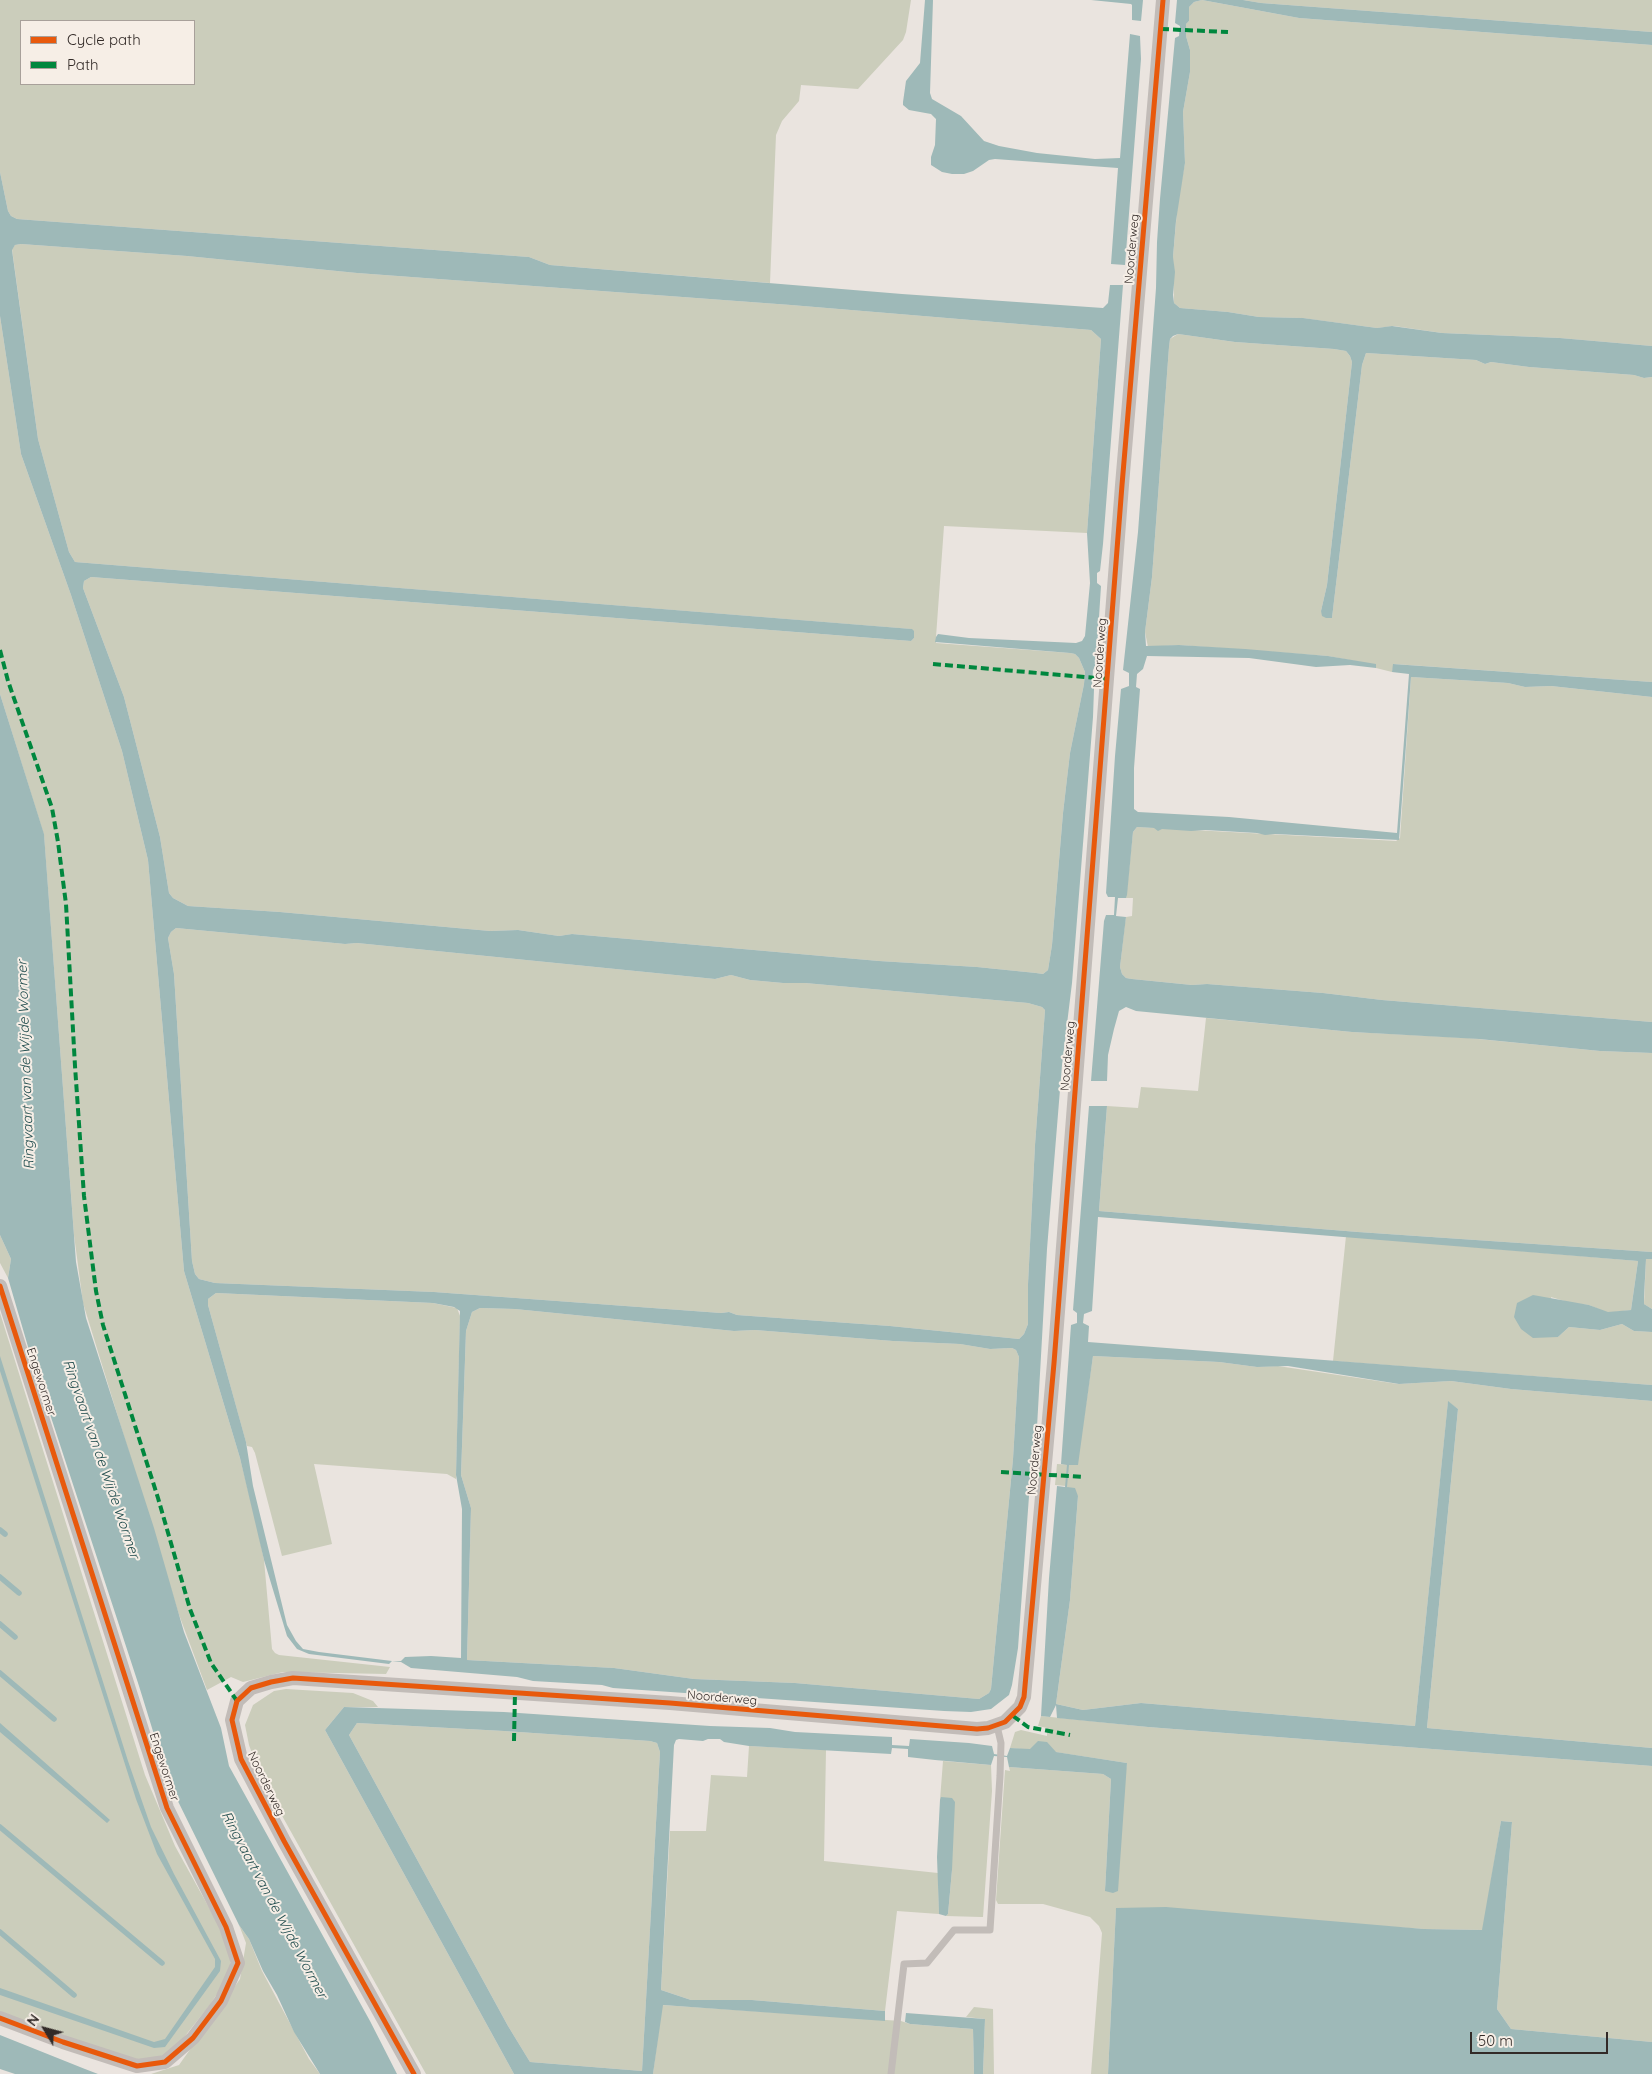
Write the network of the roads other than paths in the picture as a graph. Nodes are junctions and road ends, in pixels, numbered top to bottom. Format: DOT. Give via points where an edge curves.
graph roads {
  1 [pos="1163,0"];
  2 [pos="0,1286"];
  3 [pos="997,1726"];
  4 [pos="0,2018"];
  5 [pos="414,2074"];
  6 [pos="890,2074"];
  1 -- 3 [label="street, Noorderweg" via="1029,1656 1020,1707"];
  2 -- 4 [label="street, Engewormer" via="166,1808 226,1927 238,1963 220,2001 199,2031 165,2062 136,2066"];
  3 -- 5 [label="street, Noorderweg" via="977,1729 920,1726 670,1703 293,1678 251,1688 237,1701 232,1720 241,1759"];
  3 -- 6 [label="lane" via="1001,1743 1000,1776 990,1930 954,1930 927,1963 904,1964"];
}
